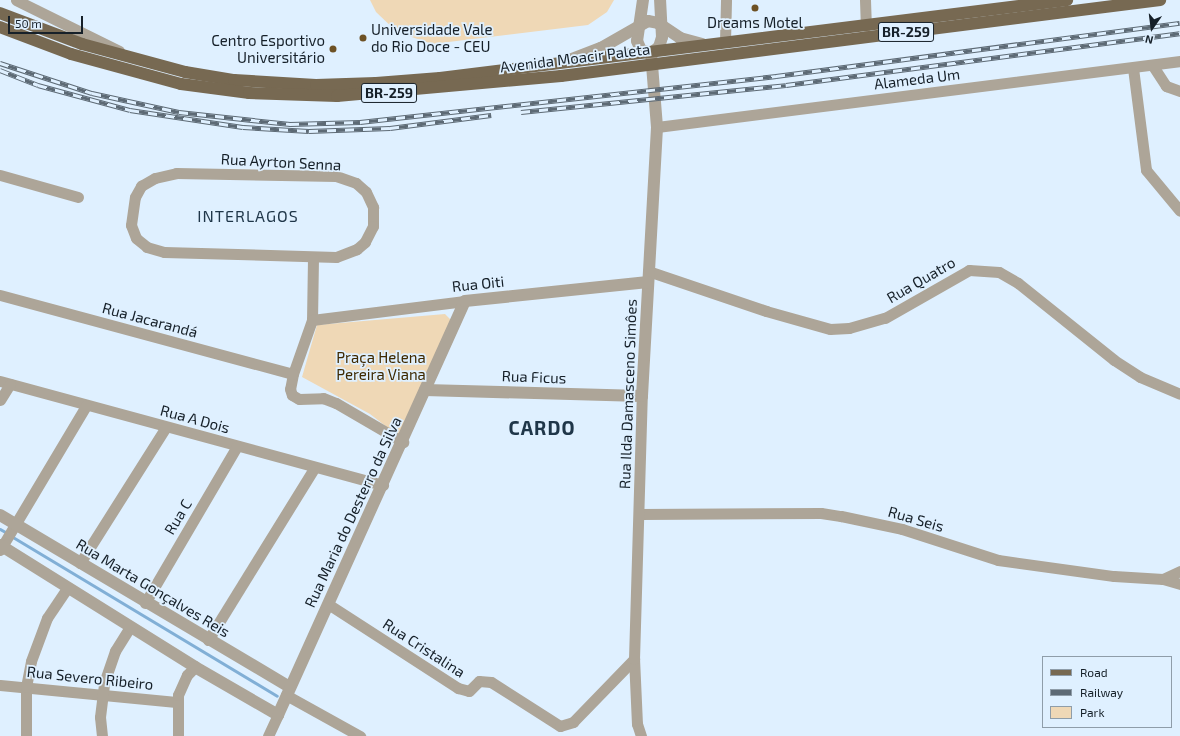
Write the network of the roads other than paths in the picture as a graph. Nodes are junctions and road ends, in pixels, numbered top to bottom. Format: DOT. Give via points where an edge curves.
graph roads {
  1 [pos="16,0"];
  2 [pos="642,0"];
  3 [pos="660,0"];
  4 [pos="726,0"];
  5 [pos="865,0"];
  6 [pos="1067,0"];
  7 [pos="1160,0"];
  8 [pos="998,4"];
  9 [pos="0,13"];
  10 [pos="638,26"];
  11 [pos="866,26"];
  12 [pos="0,27"];
  13 [pos="662,27"];
  14 [pos="726,42"];
  15 [pos="702,44"];
  16 [pos="132,59"];
  17 [pos="652,59"];
  18 [pos="1180,61"];
  19 [pos="562,62"];
  20 [pos="1153,66"];
  21 [pos="1133,68"];
  22 [pos="1180,90"];
  23 [pos="657,127"];
  24 [pos="0,175"];
  25 [pos="78,197"];
  26 [pos="1180,211"];
  27 [pos="313,258"];
  28 [pos="648,277"];
  29 [pos="0,295"];
  30 [pos="465,301"];
  31 [pos="312,320"];
  32 [pos="293,374"];
  33 [pos="5,382"];
  34 [pos="425,390"];
  35 [pos="1180,394"];
  36 [pos="642,396"];
  37 [pos="0,400"];
  38 [pos="86,406"];
  39 [pos="166,427"];
  40 [pos="403,442"];
  41 [pos="237,446"];
  42 [pos="314,467"];
  43 [pos="383,486"];
  44 [pos="640,514"];
  45 [pos="0,515"];
  46 [pos="16,525"];
  47 [pos="1,547"];
  48 [pos="80,563"];
  49 [pos="1180,571"];
  50 [pos="1163,579"];
  51 [pos="1180,584"];
  52 [pos="67,588"];
  53 [pos="145,603"];
  54 [pos="328,604"];
  55 [pos="130,627"];
  56 [pos="208,640"];
  57 [pos="634,659"];
  58 [pos="195,667"];
  59 [pos="0,685"];
  60 [pos="26,687"];
  61 [pos="288,691"];
  62 [pos="101,694"];
  63 [pos="176,702"];
  64 [pos="278,715"];
  65 [pos="26,736"];
  66 [pos="102,736"];
  67 [pos="178,736"];
  68 [pos="268,736"];
  69 [pos="360,736"];
  70 [pos="641,736"];
  1 -- 16 [label="street" via="68,24"];
  2 -- 10 [label="street"];
  3 -- 13 [label="street"];
  4 -- 14 [label="street"];
  5 -- 11 [label="street"];
  6 -- 8 [label="main road, Avenida Moacir Paleta / BR-259"];
  7 -- 17 [label="main road, Avenida Moacir Paleta / BR-259"];
  8 -- 11 [label="main road, Avenida Moacir Paleta / BR-259"];
  9 -- 16 [label="main road, Avenida Moacir Paleta / BR-259" via="82,44"];
  10 -- 13 [label="street" via="648,21"];
  10 -- 17 [label="street" via="638,46"];
  10 -- 19 [label="street" via="606,46"];
  11 -- 14 [label="main road, Avenida Moacir Paleta / BR-259"];
  12 -- 17 [label="main road, Avenida Moacir Paleta / BR-259" via="71,54 181,84 249,93 300,96 372,95 485,85"];
  13 -- 15 [label="street" via="680,38"];
  13 -- 17 [label="street" via="661,42"];
  14 -- 15 [label="main road, Avenida Moacir Paleta / BR-259"];
  15 -- 17 [label="main road, Avenida Moacir Paleta / BR-259"];
  16 -- 19 [label="main road, Avenida Moacir Paleta / BR-259" via="185,72 234,80 316,85 440,78"];
  17 -- 19 [label="main road, Avenida Moacir Paleta / BR-259"];
  17 -- 23 [label="street, Rua Ilda Damasceno Simôes"];
  18 -- 20 [label="street, Alameda Um"];
  20 -- 21 [label="street, Alameda Um"];
  20 -- 22 [label="street" via="1166,86"];
  21 -- 23 [label="street, Alameda Um"];
  21 -- 26 [label="street" via="1146,170"];
  23 -- 28 [label="street, Rua Ilda Damasceno Simôes"];
  24 -- 25 [label="street"];
  27 -- 27 [label="street, Rua Ayrton Senna" via="336,257 357,249 365,242 373,226 373,207 366,192 356,183 336,176 176,173 155,178 141,186 134,197 131,225 136,238 147,247 164,252"];
  27 -- 31 [label="street"];
  28 -- 30 [label="street, Rua Oiti"];
  28 -- 35 [label="street, Rua Quatro" via="830,329 860,326 885,318 969,270 999,272 1018,283 1140,378"];
  28 -- 36 [label="street, Rua Ilda Damasceno Simôes"];
  29 -- 32 [label="street, Rua Jacarandá"];
  30 -- 31 [label="street, Rua Oiti"];
  30 -- 34 [label="street, Rua Maria do Desterro da Silva"];
  31 -- 32 [label="street"];
  32 -- 40 [label="street" via="290,389 296,398 323,398 336,403"];
  33 -- 37 [label="street"];
  33 -- 38 [label="street, Rua A Dois"];
  34 -- 36 [label="street, Rua Ficus"];
  34 -- 40 [label="street, Rua Maria do Desterro da Silva"];
  36 -- 44 [label="street, Rua Ilda Damasceno Simôes"];
  38 -- 39 [label="street, Rua A Dois"];
  38 -- 46 [label="street"];
  39 -- 41 [label="street, Rua A Dois"];
  39 -- 48 [label="street"];
  40 -- 43 [label="street, Rua Maria do Desterro da Silva"];
  41 -- 42 [label="street, Rua A Dois"];
  41 -- 53 [label="street, Rua C"];
  42 -- 43 [label="street, Rua A Dois"];
  42 -- 56 [label="street"];
  43 -- 54 [label="street, Rua Maria do Desterro da Silva"];
  44 -- 50 [label="street, Rua Seis" via="821,513 902,529 998,560 1114,576"];
  44 -- 57 [label="street, Rua Ilda Damasceno Simôes"];
  45 -- 46 [label="street, Rua Marta Gonçalves Reis"];
  46 -- 47 [label="street"];
  46 -- 48 [label="street, Rua Marta Gonçalves Reis"];
  47 -- 52 [label="street"];
  48 -- 53 [label="street, Rua Marta Gonçalves Reis"];
  49 -- 50 [label="street"];
  50 -- 51 [label="street, Rua Seis"];
  52 -- 55 [label="street"];
  52 -- 60 [label="street" via="38,638"];
  53 -- 56 [label="street, Rua Marta Gonçalves Reis"];
  54 -- 57 [label="street, Rua Cristalina" via="458,688 469,691 479,681 491,682 560,726 573,722"];
  54 -- 61 [label="street, Rua Maria do Desterro da Silva"];
  55 -- 58 [label="street"];
  55 -- 62 [label="street" via="115,651"];
  56 -- 61 [label="street, Rua Marta Gonçalves Reis"];
  57 -- 70 [label="street, Rua Ilda Damasceno Simôes" via="637,724"];
  58 -- 63 [label="street" via="182,686"];
  58 -- 64 [label="street"];
  59 -- 60 [label="street, Rua Severo Ribeiro"];
  60 -- 62 [label="street, Rua Severo Ribeiro"];
  60 -- 65 [label="street"];
  61 -- 64 [label="street, Rua Maria do Desterro da Silva"];
  61 -- 69 [label="street"];
  62 -- 63 [label="street, Rua Severo Ribeiro"];
  62 -- 66 [label="street"];
  63 -- 67 [label="street"];
  64 -- 68 [label="street, Rua Maria do Desterro da Silva"];
}
